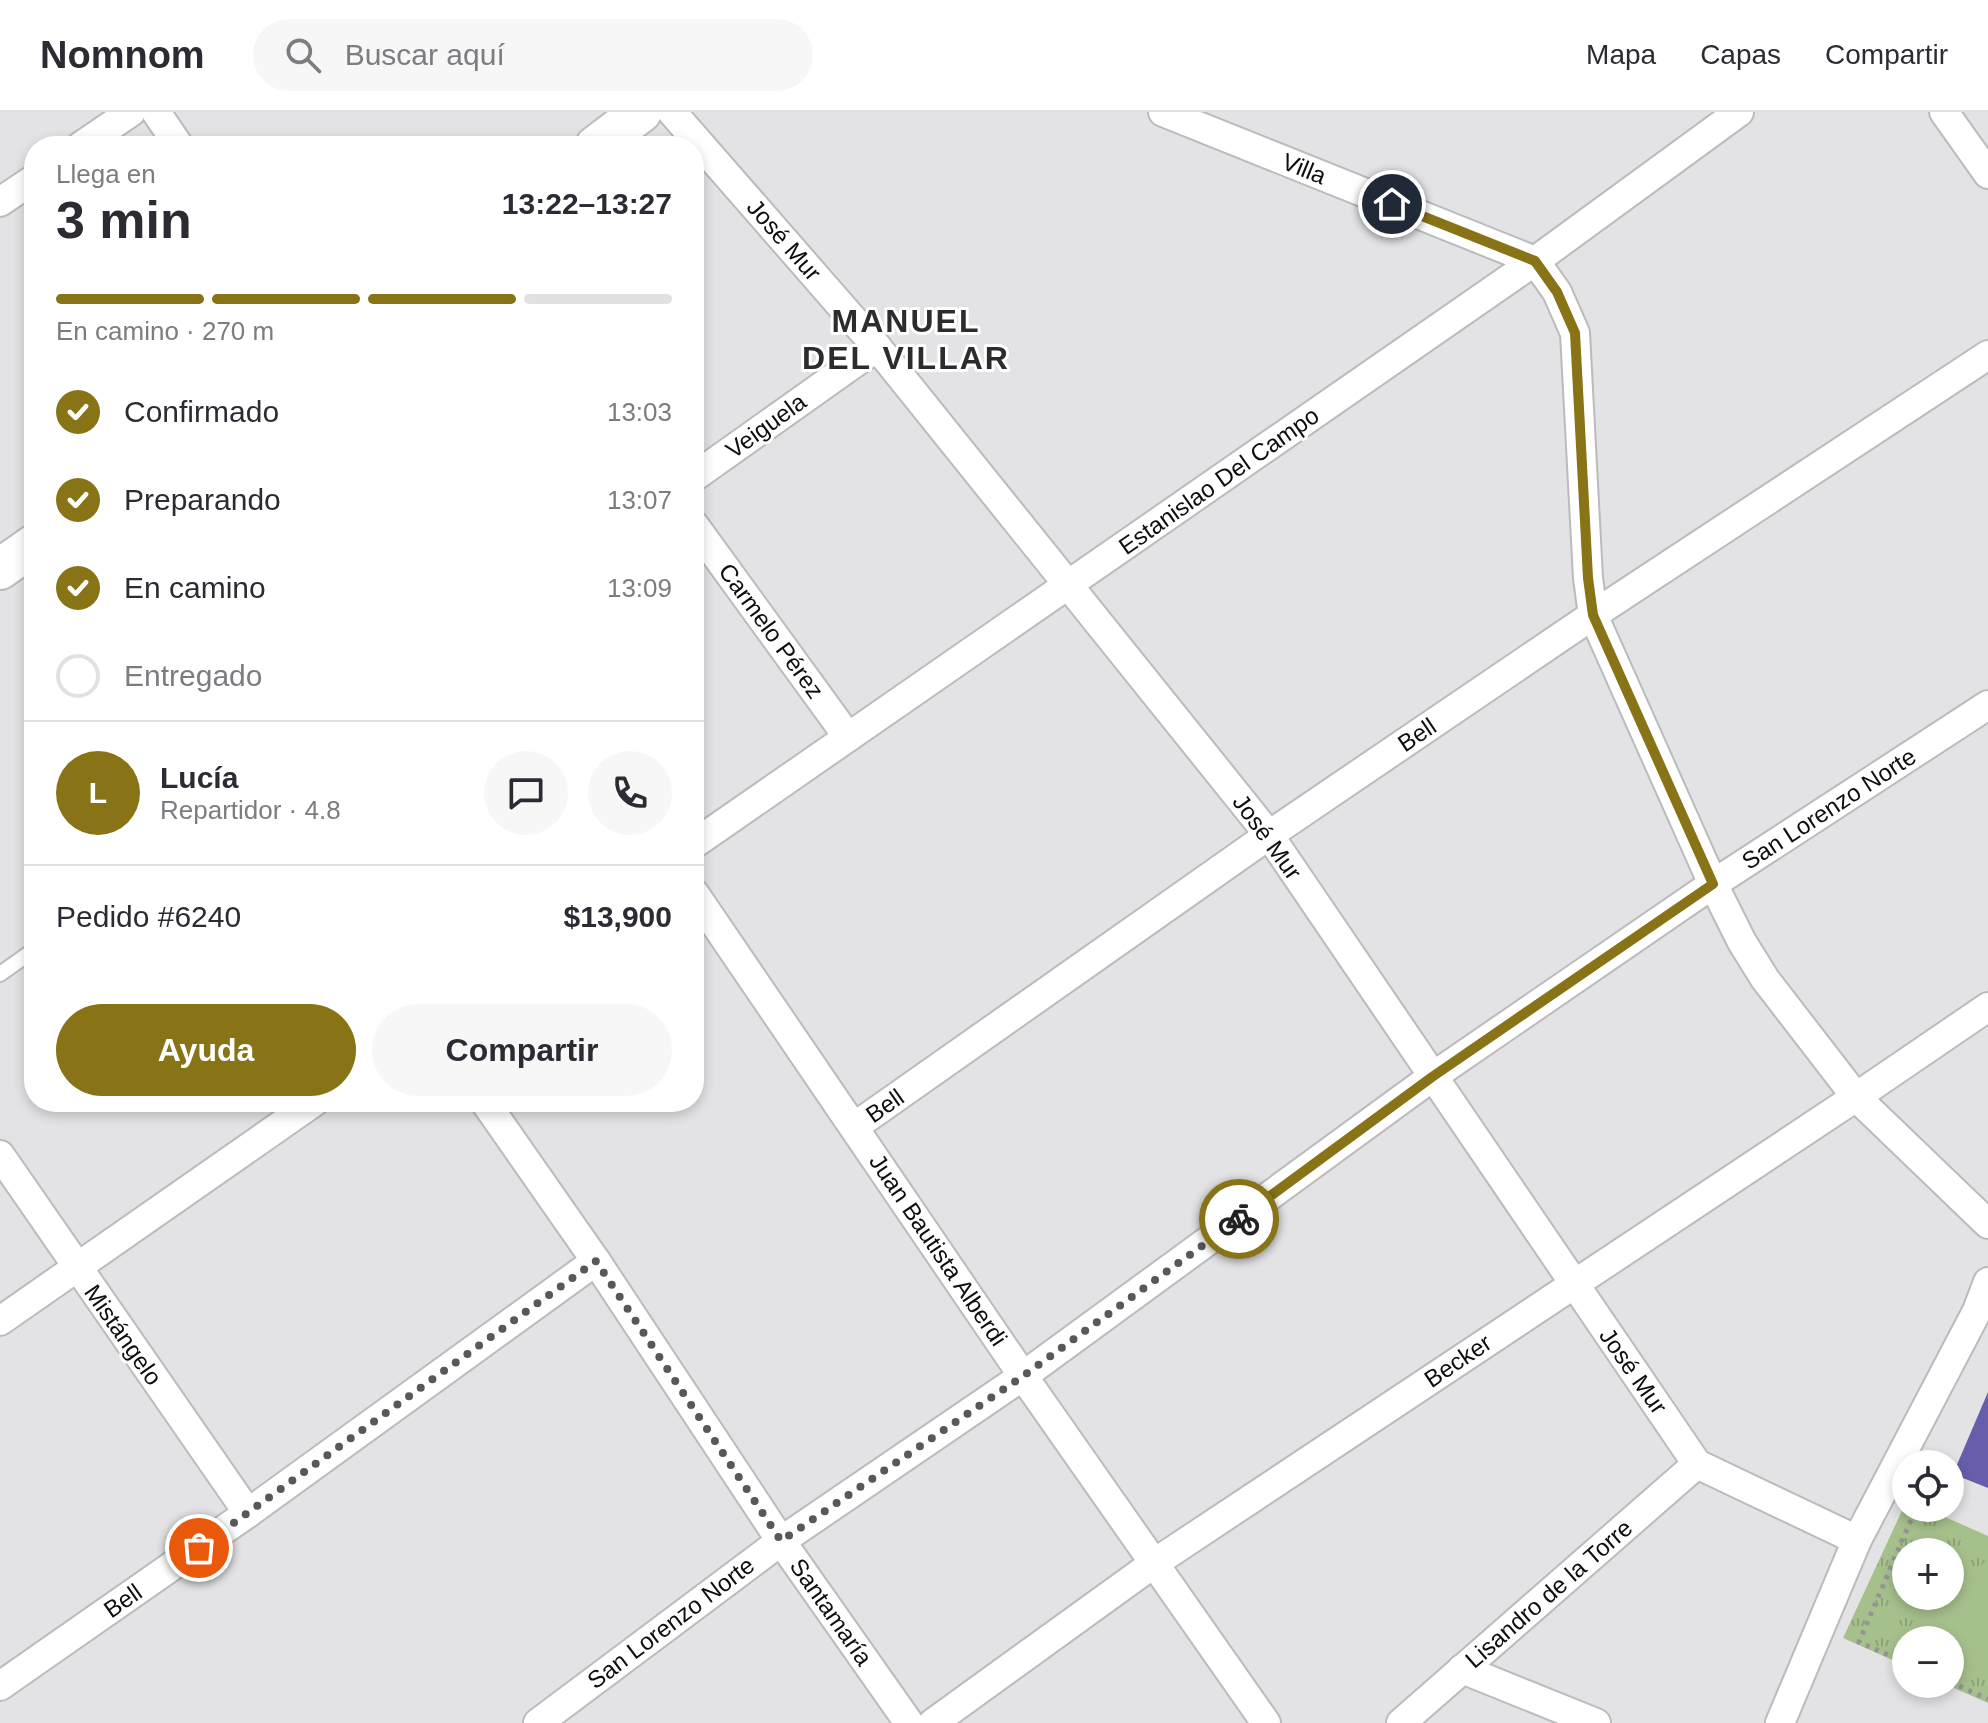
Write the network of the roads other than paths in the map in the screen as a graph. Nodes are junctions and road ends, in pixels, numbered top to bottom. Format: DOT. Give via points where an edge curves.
graph roads {
  1 [pos="131,112"];
  2 [pos="156,112"];
  3 [pos="641,112"];
  4 [pos="672,112"];
  5 [pos="1163,112"];
  6 [pos="1739,112"];
  7 [pos="1944,112"];
  8 [pos="96,136"];
  9 [pos="172,136"];
  10 [pos="609,136"];
  11 [pos="693,136"];
  12 [pos="704,149"];
  13 [pos="1988,174"];
  14 [pos="24,186"];
  15 [pos="0,202"];
  16 [pos="1535,261"];
  17 [pos="877,347"];
  18 [pos="1988,355"];
  19 [pos="704,470"];
  20 [pos="704,539"];
  21 [pos="24,552"];
  22 [pos="0,569"];
  23 [pos="1069,586"];
  24 [pos="1593,615"];
  25 [pos="1988,705"];
  26 [pos="848,737"];
  27 [pos="1269,835"];
  28 [pos="704,837"];
  29 [pos="1713,884"];
  30 [pos="704,908"];
  31 [pos="24,957"];
  32 [pos="0,974"];
  33 [pos="1988,1007"];
  34 [pos="1432,1077"];
  35 [pos="1856,1097"];
  36 [pos="300,1112"];
  37 [pos="492,1112"];
  38 [pos="854,1127"];
  39 [pos="0,1155"];
  40 [pos="1988,1224"];
  41 [pos="596,1261"];
  42 [pos="76,1268"];
  43 [pos="1988,1282"];
  44 [pos="1573,1284"];
  45 [pos="0,1321"];
  46 [pos="1023,1376"];
  47 [pos="1697,1464"];
  48 [pos="248,1513"];
  49 [pos="1857,1540"];
  50 [pos="781,1541"];
  51 [pos="1153,1564"];
  52 [pos="1462,1669"];
  53 [pos="0,1686"];
  54 [pos="538,1723"];
  55 [pos="909,1723"];
  56 [pos="933,1723"];
  57 [pos="1266,1723"];
  58 [pos="1401,1723"];
  59 [pos="1596,1723"];
  60 [pos="1780,1723"];
  1 -- 8 [label="street"];
  2 -- 9 [label="street"];
  3 -- 10 [label="main road"];
  4 -- 11 [label="street, José Mur"];
  5 -- 16 [label="street, Villa"];
  6 -- 16 [label="street, Estanislao Del Campo"];
  7 -- 13 [label="street"];
  12 -- 17 [label="street, José Mur"];
  14 -- 15 [label="street"];
  16 -- 23 [label="street, Estanislao Del Campo"];
  16 -- 24 [label="street" via="1557,292 1575,333"];
  17 -- 19 [label="street, Veiguela"];
  17 -- 23 [label="street, José Mur"];
  18 -- 24 [label="street, Bell"];
  20 -- 26 [label="street, Carmelo Pérez"];
  21 -- 22 [label="main road"];
  23 -- 26 [label="street, Estanislao Del Campo"];
  23 -- 27 [label="street, José Mur"];
  24 -- 27 [label="street, Bell"];
  24 -- 29 [label="street"];
  25 -- 29 [label="street, San Lorenzo Norte"];
  26 -- 28 [label="street, Estanislao Del Campo"];
  27 -- 34 [label="street, José Mur"];
  27 -- 38 [label="street, Bell"];
  29 -- 34 [label="street, San Lorenzo Norte"];
  29 -- 35 [label="street" via="1765,979"];
  30 -- 38 [label="street, Juan Bautista Alberdi"];
  31 -- 32 [label="lane"];
  33 -- 35 [label="street, Becker"];
  34 -- 44 [label="street, José Mur"];
  34 -- 46 [label="street, San Lorenzo Norte"];
  35 -- 40 [label="street"];
  35 -- 44 [label="street, Becker"];
  36 -- 42 [label="street"];
  37 -- 41 [label="street, Santamaría"];
  38 -- 46 [label="street, Juan Bautista Alberdi"];
  39 -- 42 [label="street, Mistángelo"];
  41 -- 48 [label="street, Bell"];
  41 -- 50 [label="street, Santamaría"];
  42 -- 45 [label="street"];
  42 -- 48 [label="street, Mistángelo"];
  43 -- 49 [label="street"];
  44 -- 47 [label="street, José Mur"];
  44 -- 51 [label="street, Becker"];
  46 -- 50 [label="street, San Lorenzo Norte"];
  46 -- 51 [label="street, Juan Bautista Alberdi"];
  47 -- 49 [label="street"];
  47 -- 52 [label="street, Lisandro de la Torre"];
  48 -- 53 [label="street, Bell"];
  49 -- 60 [label="street"];
  50 -- 54 [label="street, San Lorenzo Norte"];
  50 -- 55 [label="street, Santamaría"];
  51 -- 56 [label="street, Becker"];
  51 -- 57 [label="street, Juan Bautista Alberdi"];
  52 -- 58 [label="street, Lisandro de la Torre"];
  52 -- 59 [label="street"];
}
